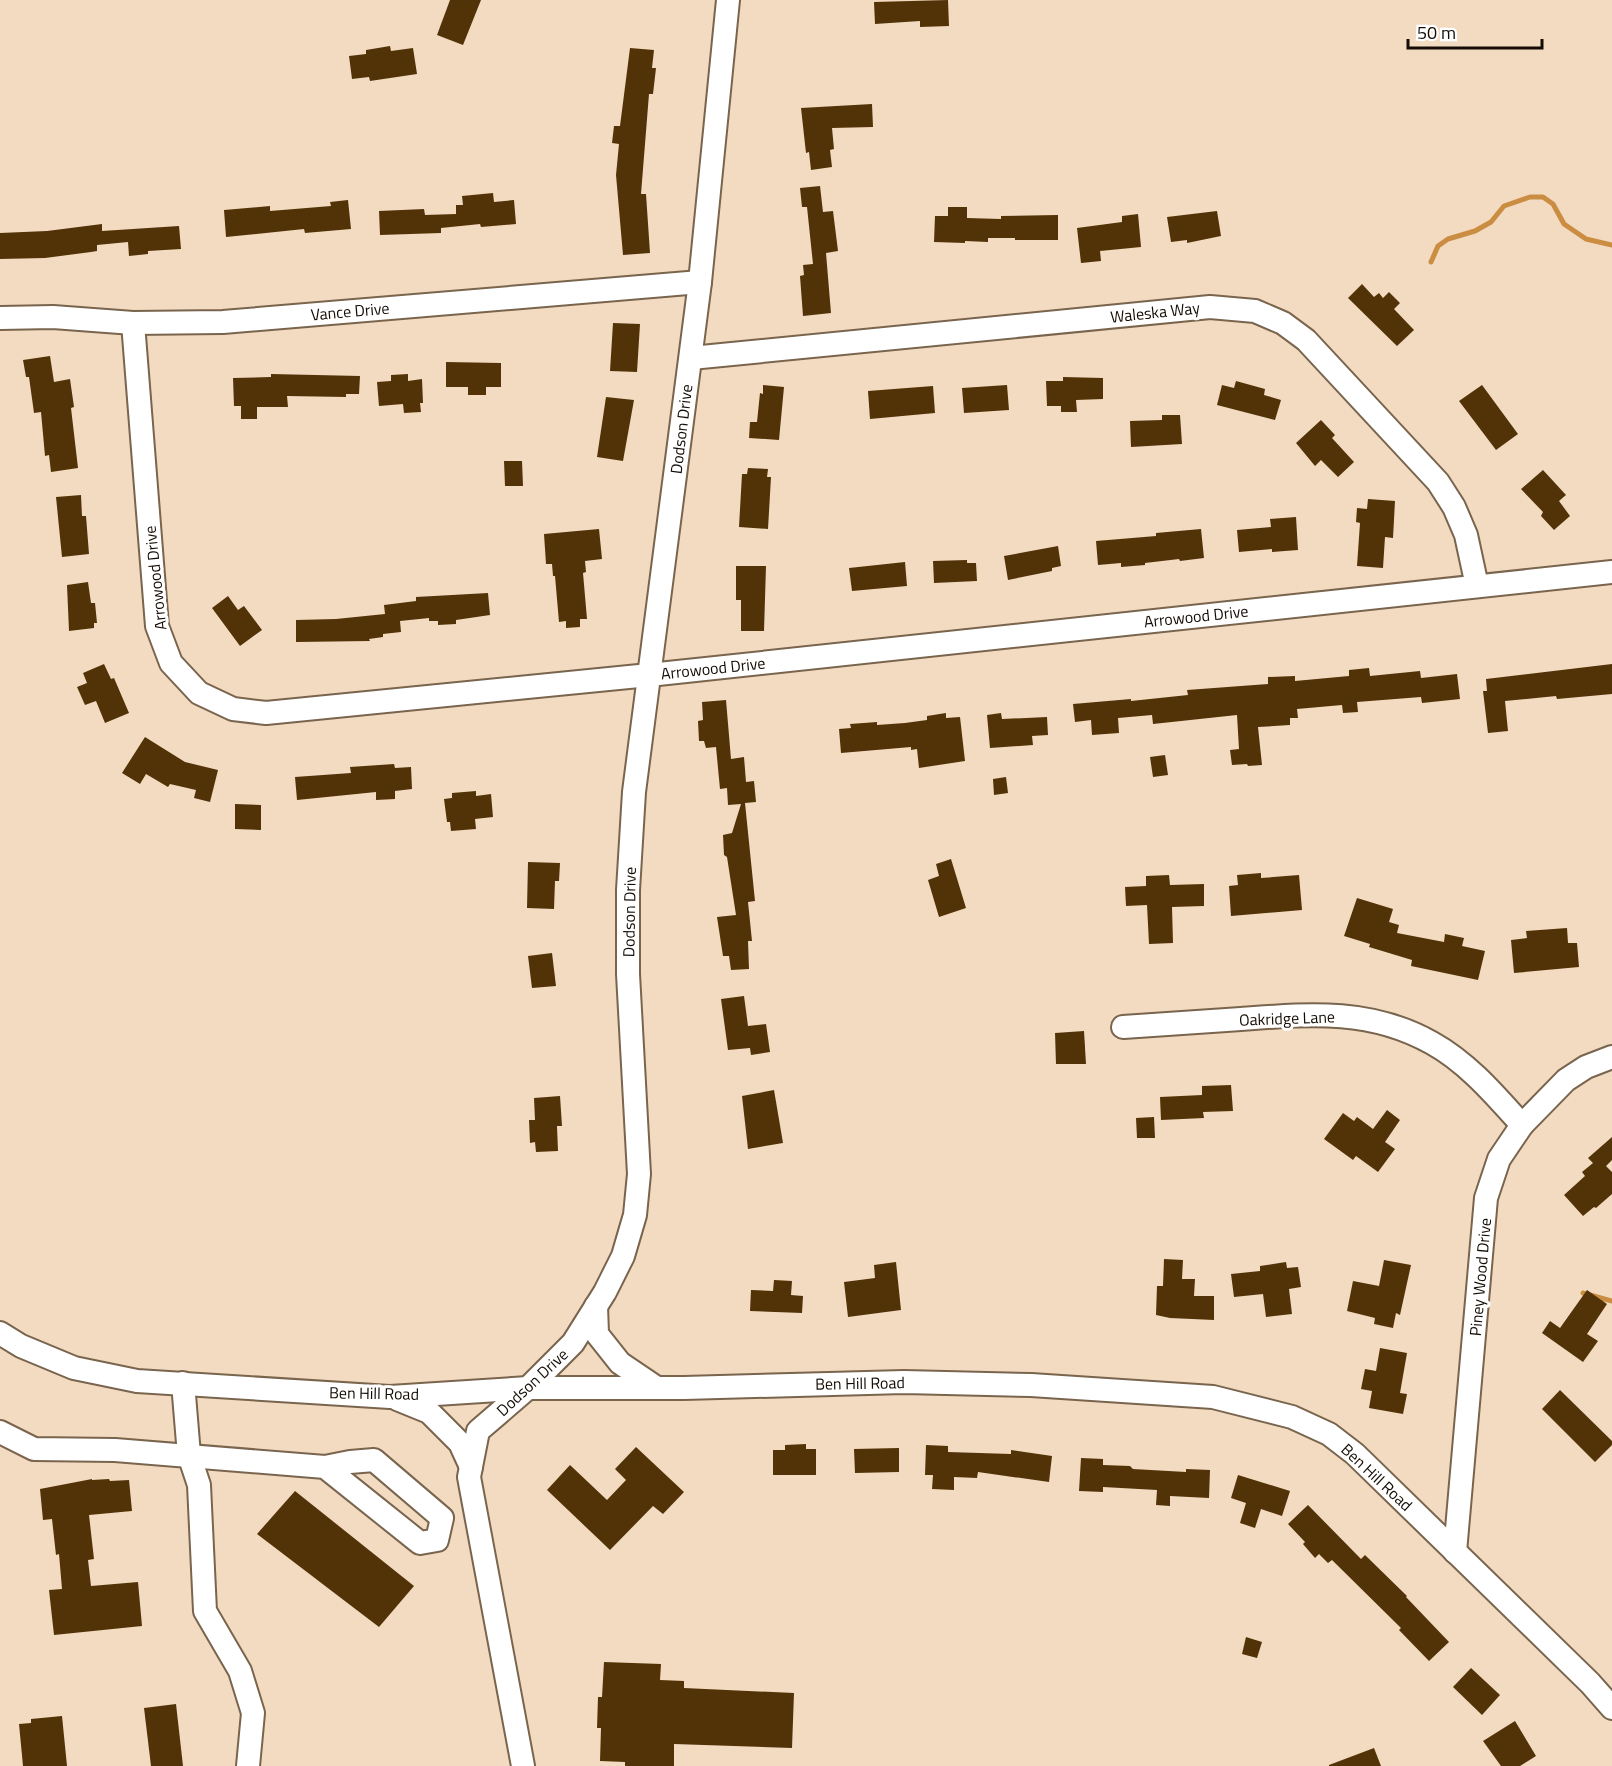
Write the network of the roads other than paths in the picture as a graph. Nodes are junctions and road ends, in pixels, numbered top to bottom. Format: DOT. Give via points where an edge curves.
graph roads {
  1 [pos="728,0"];
  2 [pos="700,282"];
  3 [pos="0,318"];
  4 [pos="133,323"];
  5 [pos="691,358"];
  6 [pos="1612,572"];
  7 [pos="1477,586"];
  8 [pos="649,675"];
  9 [pos="1123,1027"];
  10 [pos="1612,1057"];
  11 [pos="1522,1125"];
  12 [pos="596,1306"];
  13 [pos="0,1333"];
  14 [pos="183,1383"];
  15 [pos="528,1388"];
  16 [pos="657,1388"];
  17 [pos="390,1397"];
  18 [pos="0,1432"];
  19 [pos="189,1455"];
  20 [pos="325,1467"];
  21 [pos="471,1467"];
  22 [pos="1455,1552"];
  23 [pos="1612,1708"];
  24 [pos="248,1766"];
  25 [pos="523,1766"];
  1 -- 2 [label="street, Dodson Drive"];
  2 -- 4 [label="street, Vance Drive" via="223,322"];
  2 -- 5 [label="street, Dodson Drive"];
  3 -- 4 [label="street, Vance Drive"];
  4 -- 8 [label="street, Arrowood Drive" via="157,626 171,663 199,693 233,709 266,713"];
  5 -- 7 [label="street, Waleska Way" via="1210,307 1255,311 1283,323 1306,340 1438,482 1466,535"];
  5 -- 8 [label="street, Dodson Drive"];
  6 -- 7 [label="street, Arrowood Drive"];
  7 -- 8 [label="street, Arrowood Drive"];
  8 -- 12 [label="street, Dodson Drive" via="634,792 628,890 628,974 639,1174 636,1215 623,1256"];
  9 -- 11 [label="street, Oakridge Lane" via="1315,1014 1374,1021 1424,1039 1454,1057"];
  10 -- 11 [label="street, Piney Wood Drive" via="1566,1080"];
  11 -- 22 [label="street, Piney Wood Drive" via="1498,1159 1486,1198"];
  12 -- 15 [label="street, Dodson Drive" via="573,1343"];
  12 -- 16 [label="street" via="597,1334 620,1363"];
  13 -- 14 [label="street, Ben Hill Road" via="74,1368 137,1381"];
  14 -- 17 [label="street, Ben Hill Road"];
  14 -- 19 [label="street"];
  15 -- 16 [label="street, Ben Hill Road"];
  15 -- 17 [label="street, Ben Hill Road"];
  15 -- 21 [label="street, Dodson Drive" via="478,1431"];
  16 -- 22 [label="street, Ben Hill Road" via="904,1382 1031,1385 1213,1397 1292,1417 1329,1434 1355,1454"];
  17 -- 21 [label="street" via="429,1412 460,1443"];
  18 -- 19 [label="street" via="34,1449"];
  19 -- 20 [label="street"];
  19 -- 24 [label="street" via="199,1485 205,1611 240,1671 253,1713"];
  20 -- 20 [label="street" via="420,1543 436,1540 442,1518 374,1460"];
  21 -- 25 [label="street, Dodson Drive" via="469,1477"];
  22 -- 23 [label="street, Ben Hill Road"];
}
